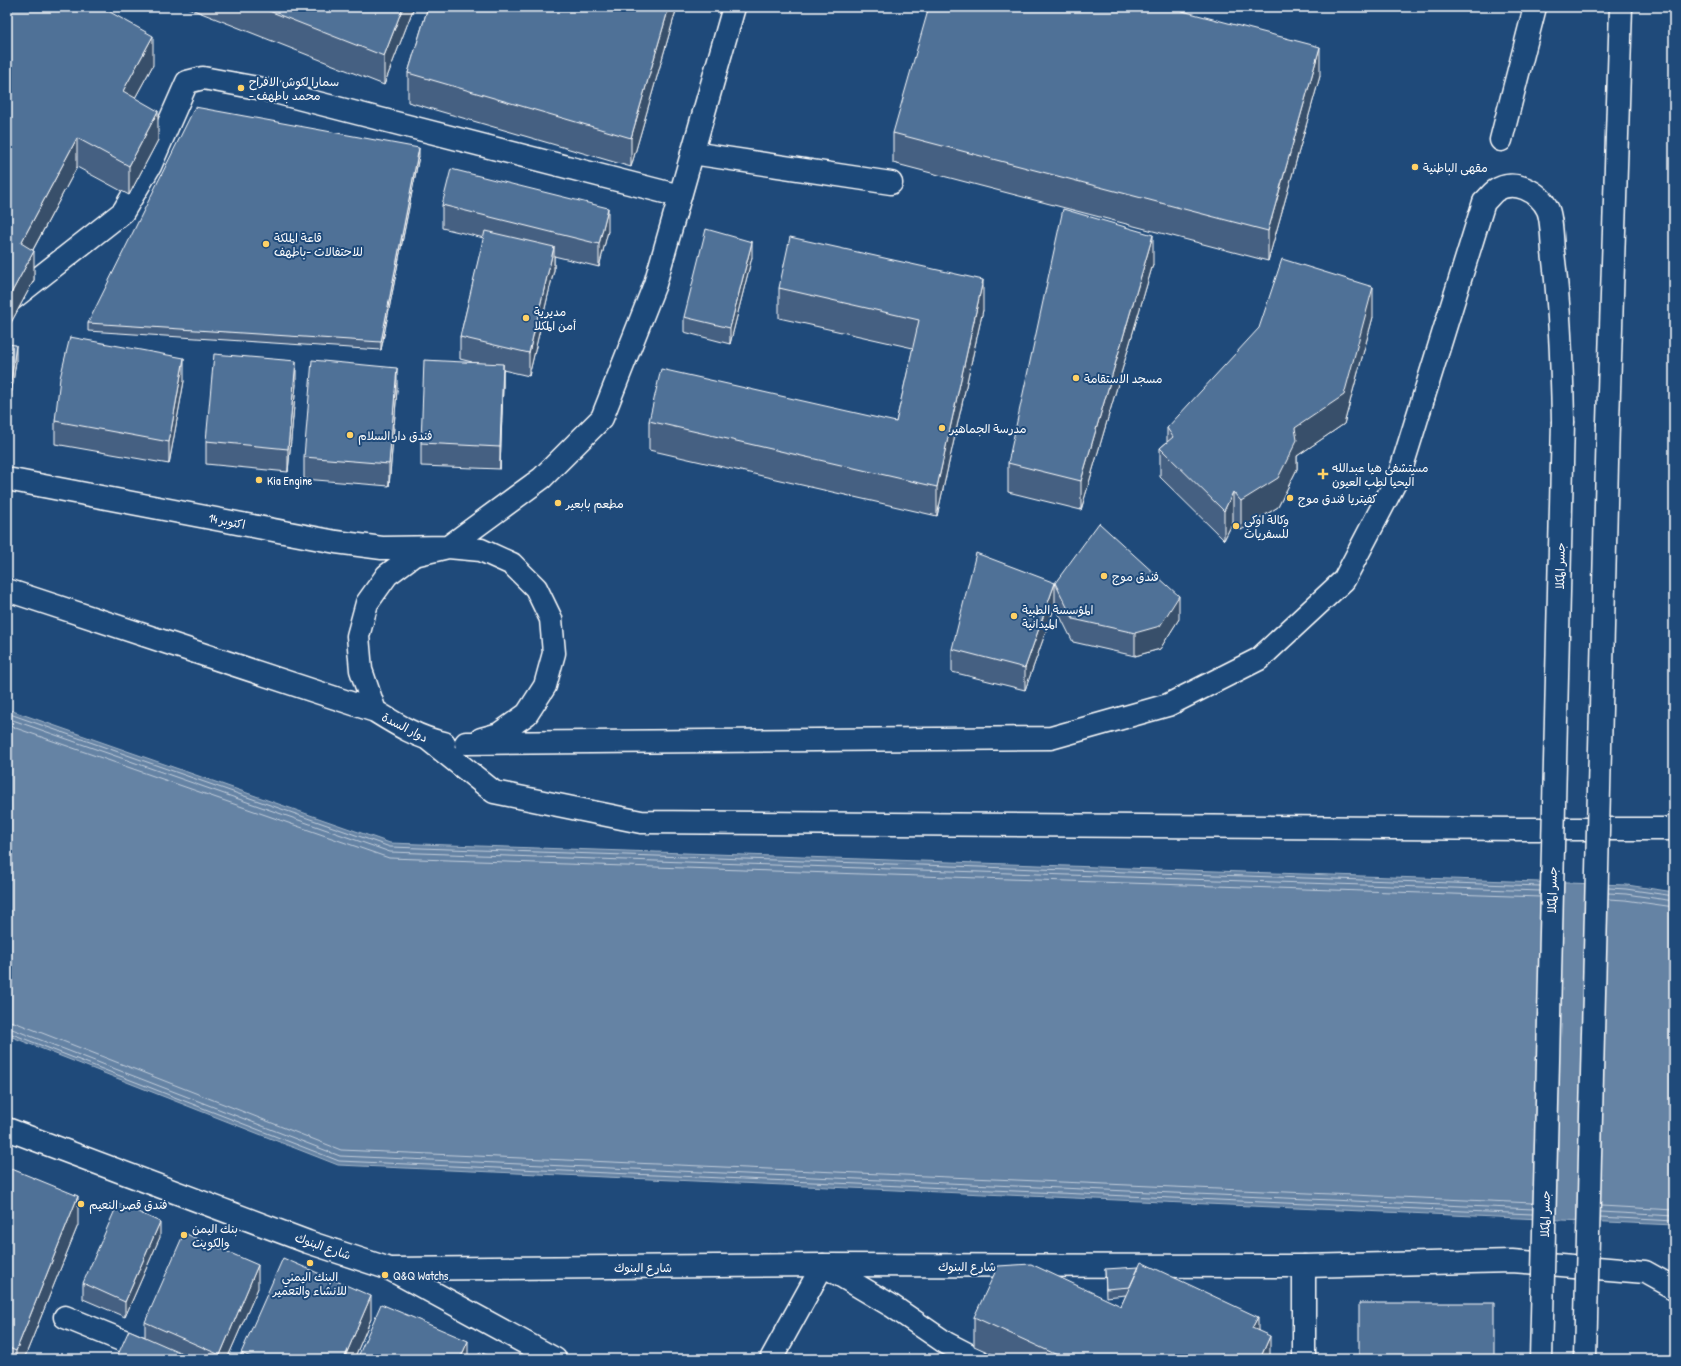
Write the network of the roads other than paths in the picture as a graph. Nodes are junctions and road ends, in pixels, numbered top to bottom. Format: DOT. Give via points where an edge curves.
graph roads {
  1 [pos="734,7"];
  2 [pos="1535,7"];
  3 [pos="1621,7"];
  4 [pos="1501,140"];
  5 [pos="692,153"];
  6 [pos="891,183"];
  7 [pos="680,196"];
  8 [pos="7,303"];
  9 [pos="7,479"];
  10 [pos="448,547"];
  11 [pos="7,590"];
  12 [pos="375,711"];
  13 [pos="429,740"];
  14 [pos="466,743"];
  15 [pos="1674,826"];
  16 [pos="7,1129"];
  17 [pos="823,1266"];
  18 [pos="1304,1266"];
  19 [pos="390,1269"];
  20 [pos="1674,1288"];
  21 [pos="66,1317"];
  22 [pos="168,1359"];
  23 [pos="555,1359"];
  24 [pos="771,1359"];
  25 [pos="977,1359"];
  26 [pos="1304,1359"];
  27 [pos="1541,1359"];
  28 [pos="1585,1359"];
  1 -- 5 [label="main road"];
  2 -- 4 [label="main road"];
  3 -- 28 [label="main road, bridge"];
  5 -- 6 [label="main road"];
  5 -- 7 [label="main road"];
  7 -- 8 [label="main road" via="263,89 203,78 187,82 150,166 123,212"];
  7 -- 10 [label="main road" via="655,284 602,418 542,478"];
  9 -- 10 [label="main road, 14 اكتوبر" via="336,542 382,548"];
  10 -- 12 [label="main road, دوار السدة" via="414,555 387,575 367,603 358,636 361,670"];
  10 -- 14 [label="main road, دوار السدة" via="481,550 512,564 536,588 551,619 554,653 545,686 526,714 499,734"];
  11 -- 12 [label="main road"];
  12 -- 13 [label="main road, دوار السدة"];
  13 -- 14 [label="main road, دوار السدة" via="448,744"];
  13 -- 15 [label="main road" via="494,792 641,822 1513,829 1671,829"];
  14 -- 27 [label="main road, جسر المكلا, bridge" via="1051,738 1168,705 1259,659 1344,580 1400,473 1484,202 1496,191 1511,186 1527,188 1540,197 1548,211 1557,281 1563,421"];
  16 -- 19 [label="main road, شارع البنوك" via="308,1242"];
  17 -- 18 [label="main road, شارع البنوك"];
  17 -- 19 [label="main road, شارع البنوك"];
  17 -- 24 [label="main road"];
  17 -- 25 [label="main road" via="892,1306 946,1343"];
  18 -- 20 [label="main road, شارع البنوك" via="1512,1261 1645,1272"];
  18 -- 26 [label="main road"];
  19 -- 23 [label="main road"];
  21 -- 22 [label="main road"];
}
